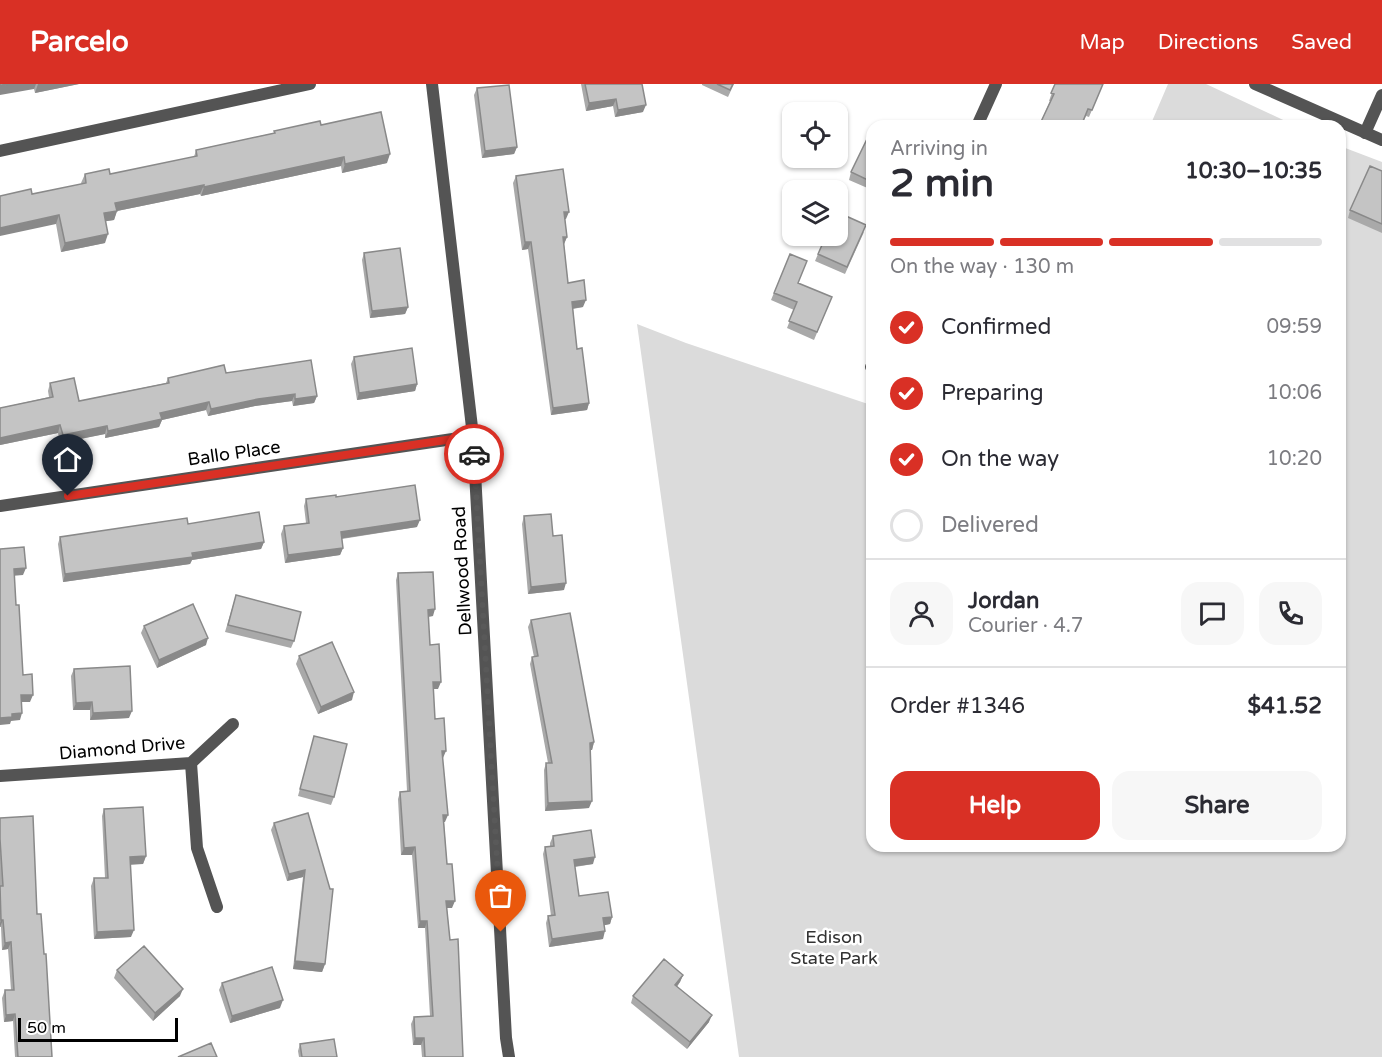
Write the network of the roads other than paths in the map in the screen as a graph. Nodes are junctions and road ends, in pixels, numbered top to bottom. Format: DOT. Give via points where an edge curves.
graph roads {
  1 [pos="310,84"];
  2 [pos="432,84"];
  3 [pos="996,84"];
  4 [pos="1255,84"];
  5 [pos="1382,96"];
  6 [pos="980,120"];
  7 [pos="1338,120"];
  8 [pos="1346,124"];
  9 [pos="1365,132"];
  10 [pos="1382,140"];
  11 [pos="0,152"];
  12 [pos="473,436"];
  13 [pos="0,506"];
  14 [pos="234,724"];
  15 [pos="191,763"];
  16 [pos="0,776"];
  17 [pos="217,907"];
  18 [pos="509,1057"];
  1 -- 11 [label="street"];
  2 -- 12 [label="street, Dellwood Road"];
  3 -- 6 [label="street"];
  4 -- 7 [label="street"];
  5 -- 9 [label="street"];
  8 -- 9 [label="street"];
  9 -- 10 [label="street"];
  12 -- 13 [label="street, Ballo Place"];
  12 -- 18 [label="street, Dellwood Road"];
  14 -- 15 [label="street, Diamond Drive"];
  15 -- 16 [label="street, Diamond Drive"];
  15 -- 17 [label="street" via="197,848"];
}
